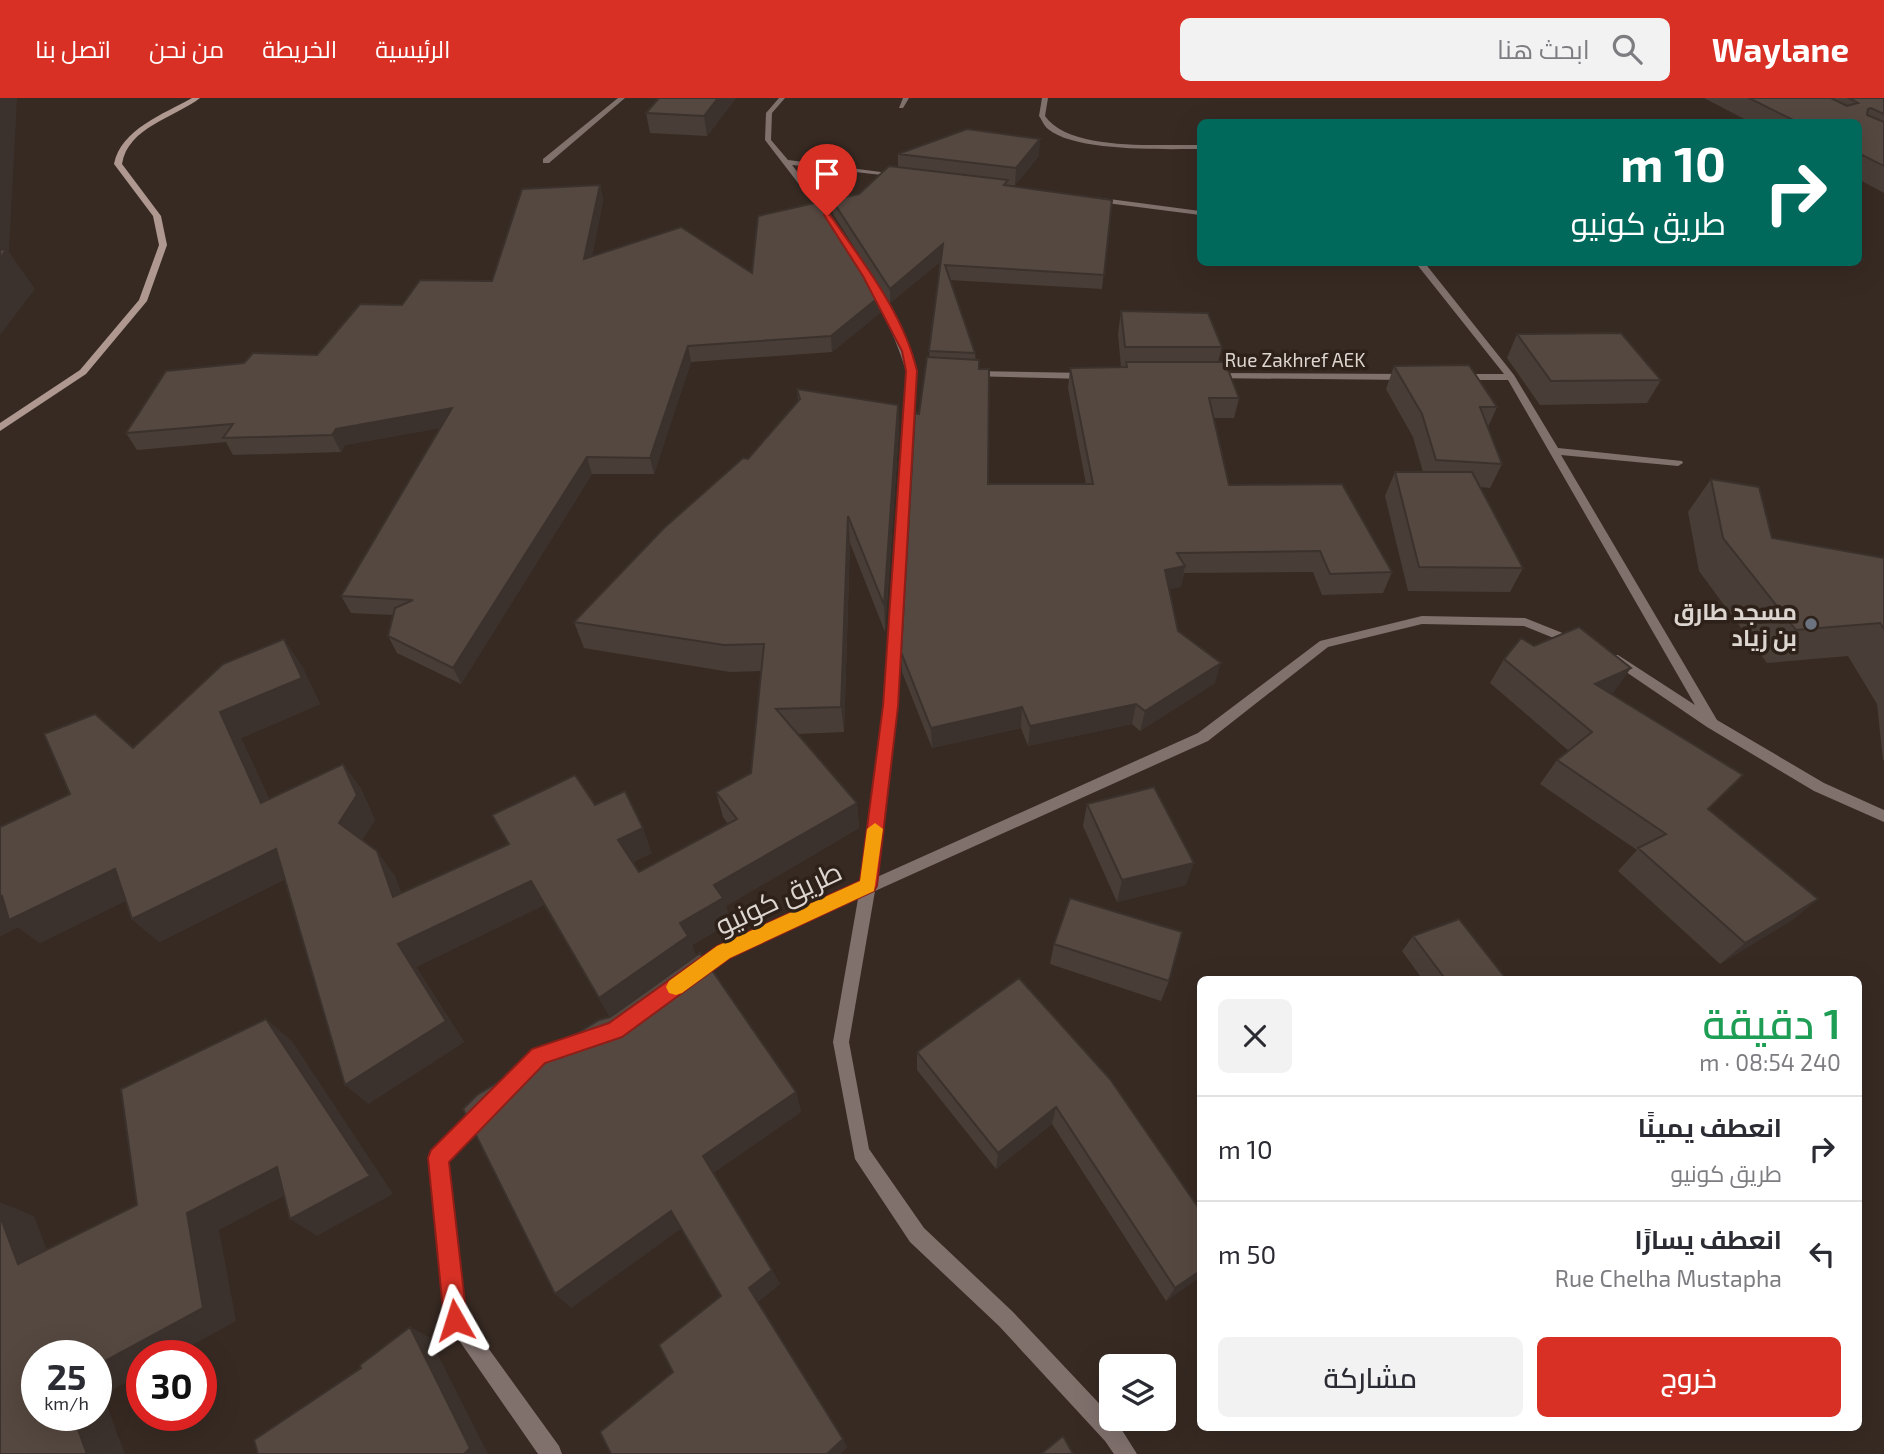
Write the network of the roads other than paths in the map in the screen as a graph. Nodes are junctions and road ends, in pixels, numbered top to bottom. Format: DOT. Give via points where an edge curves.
graph roads {
  1 [pos="197,98"];
  2 [pos="622,98"];
  3 [pos="782,98"];
  4 [pos="906,98"];
  5 [pos="1045,98"];
  6 [pos="901,107"];
  7 [pos="1197,147"];
  8 [pos="546,161"];
  9 [pos="787,162"];
  10 [pos="910,176"];
  11 [pos="1090,198"];
  12 [pos="1197,214"];
  13 [pos="1422,266"];
  14 [pos="911,371"];
  15 [pos="924,372"];
  16 [pos="962,373"];
  17 [pos="1095,376"];
  18 [pos="1206,376"];
  19 [pos="1414,377"];
  20 [pos="1442,377"];
  21 [pos="1511,377"];
  22 [pos="0,428"];
  23 [pos="1555,451"];
  24 [pos="1678,463"];
  25 [pos="1712,723"];
  26 [pos="1884,816"];
  27 [pos="868,886"];
  28 [pos="680,983"];
  29 [pos="577,1043"];
  30 [pos="511,1083"];
  31 [pos="493,1102"];
  32 [pos="551,1454"];
  33 [pos="1126,1454"];
  1 -- 22 [label="street" via="137,134 117,154 118,164 157,216 163,245 142,301 83,372"];
  2 -- 8 [label="street"];
  3 -- 9 [label="street" via="769,113 768,140"];
  4 -- 6 [label="street"];
  5 -- 7 [label="street" via="1042,116 1051,128 1075,138"];
  9 -- 10 [label="street"];
  9 -- 14 [label="street" via="867,276 907,351"];
  11 -- 12 [label="street"];
  13 -- 21 [label="street"];
  14 -- 15 [label="street"];
  14 -- 27 [label="street" via="890,706"];
  16 -- 17 [label="street"];
  18 -- 19 [label="street, Rue Zakhref AEK"];
  20 -- 21 [label="street"];
  21 -- 23 [label="street"];
  23 -- 24 [label="street"];
  23 -- 25 [label="street"];
  25 -- 26 [label="street, طريق كونيو" via="1819,787"];
  25 -- 27 [label="street, طريق كونيو" via="1600,652 1525,622 1422,620 1324,644 1203,737"];
  27 -- 28 [label="street, طريق كونيو" via="724,952"];
  27 -- 33 [label="street" via="841,1042 861,1153 917,1234 1006,1319 1113,1433"];
  29 -- 30 [label="street" via="538,1055"];
  31 -- 32 [label="street" via="438,1158 455,1320"];
}
